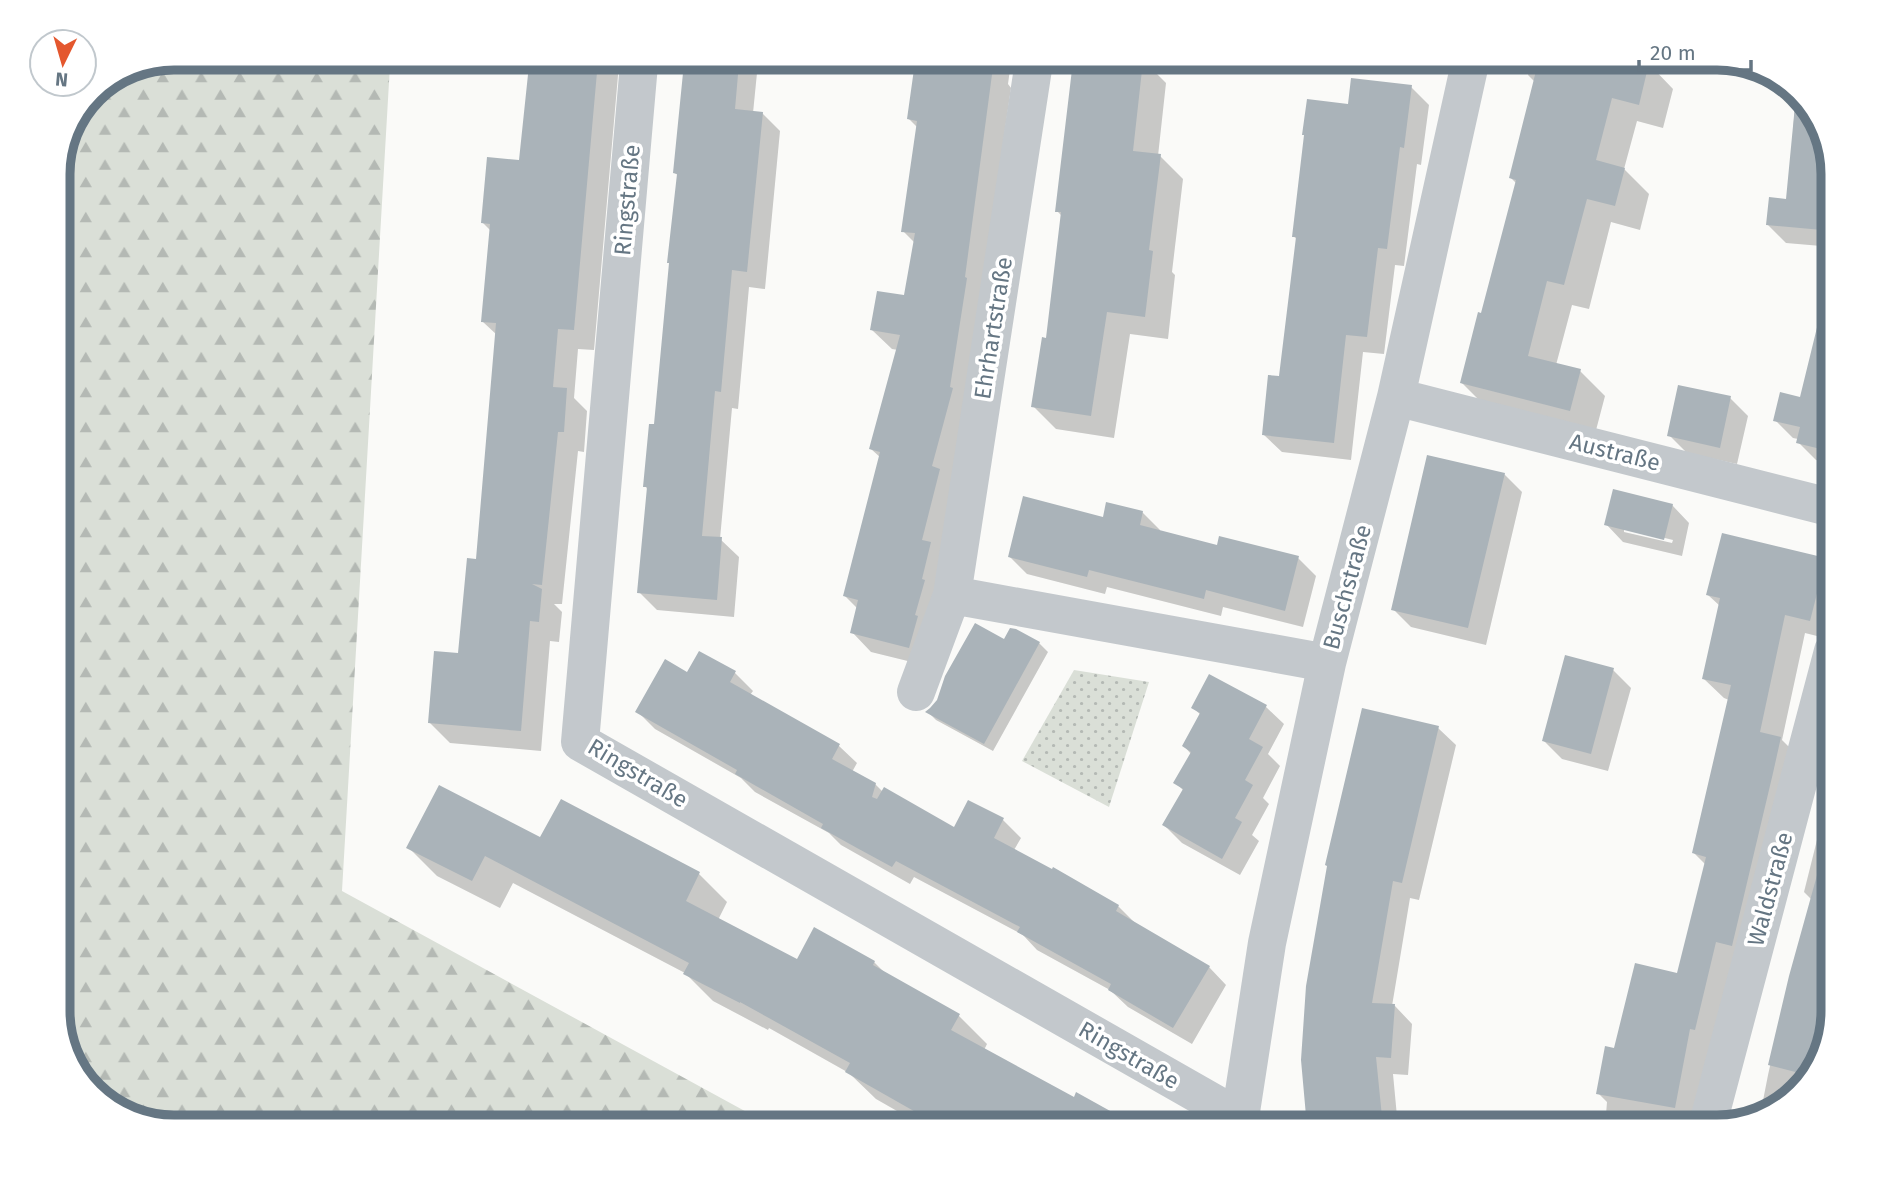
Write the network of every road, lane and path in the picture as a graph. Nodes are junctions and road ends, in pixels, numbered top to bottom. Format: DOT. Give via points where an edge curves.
graph roads {
  1 [pos="638,70"];
  2 [pos="1033,70"];
  3 [pos="1469,70"];
  4 [pos="1396,397"];
  5 [pos="1821,505"];
  6 [pos="952,595"];
  7 [pos="1327,663"];
  8 [pos="916,692"];
  9 [pos="1821,696"];
  10 [pos="1227,1115"];
  11 [pos="1242,1115"];
  12 [pos="1710,1115"];
  1 -- 10 [label="street, Ringstraße" via="580,742"];
  2 -- 6 [label="street, Ehrhartstraße"];
  3 -- 4 [label="street, Buschstraße"];
  4 -- 5 [label="street, Austraße"];
  4 -- 7 [label="street, Buschstraße"];
  6 -- 7 [label="street"];
  6 -- 8 [label="street, Ehrhartstraße"];
  7 -- 11 [label="street, Buschstraße" via="1267,943"];
  9 -- 12 [label="street, Waldstraße"];
}
